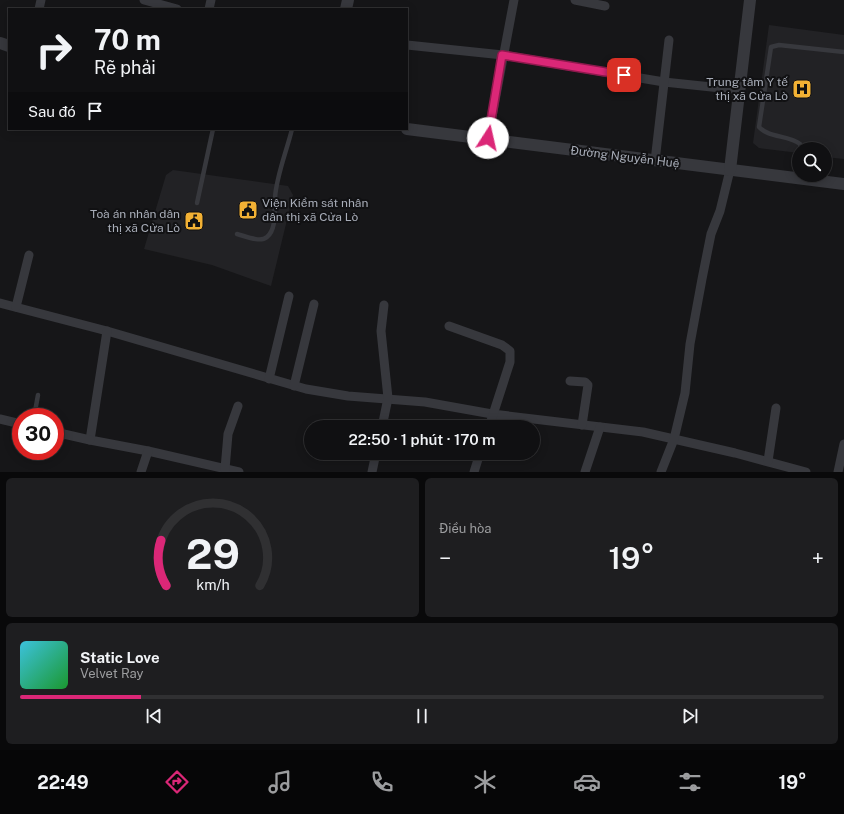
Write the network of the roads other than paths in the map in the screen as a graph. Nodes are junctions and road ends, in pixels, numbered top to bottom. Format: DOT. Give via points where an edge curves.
graph roads {
  1 [pos="144,0"];
  2 [pos="514,0"];
  3 [pos="575,0"];
  4 [pos="750,0"];
  5 [pos="605,6"];
  6 [pos="173,8"];
  7 [pos="669,40"];
  8 [pos="408,45"];
  9 [pos="844,52"];
  10 [pos="502,55"];
  11 [pos="664,82"];
  12 [pos="740,90"];
  13 [pos="408,128"];
  14 [pos="213,130"];
  15 [pos="292,130"];
  16 [pos="488,138"];
  17 [pos="798,142"];
  18 [pos="655,161"];
  19 [pos="730,170"];
  20 [pos="792,178"];
  21 [pos="828,182"];
  22 [pos="844,184"];
  23 [pos="197,203"];
  24 [pos="237,234"];
  25 [pos="29,255"];
  26 [pos="289,296"];
  27 [pos="0,303"];
  28 [pos="314,304"];
  29 [pos="384,305"];
  30 [pos="16,307"];
  31 [pos="449,326"];
  32 [pos="107,331"];
  33 [pos="268,379"];
  34 [pos="570,381"];
  35 [pos="294,386"];
  36 [pos="38,395"];
  37 [pos="388,398"];
  38 [pos="238,406"];
  39 [pos="36,408"];
  40 [pos="776,408"];
  41 [pos="492,414"];
  42 [pos="0,418"];
  43 [pos="383,420"];
  44 [pos="490,420"];
  45 [pos="12,421"];
  46 [pos="582,425"];
  47 [pos="600,428"];
  48 [pos="64,434"];
  49 [pos="674,439"];
  50 [pos="90,440"];
  51 [pos="844,444"];
  52 [pos="148,451"];
  53 [pos="375,460"];
  54 [pos="478,460"];
  55 [pos="768,461"];
  56 [pos="204,468"];
  57 [pos="225,469"];
  58 [pos="141,472"];
  59 [pos="239,472"];
  60 [pos="372,472"];
  61 [pos="474,472"];
  62 [pos="585,472"];
  63 [pos="661,472"];
  64 [pos="806,472"];
  65 [pos="838,472"];
  1 -- 6 [label="street"];
  2 -- 10 [label="street"];
  3 -- 5 [label="street"];
  4 -- 12 [label="street"];
  7 -- 11 [label="street"];
  8 -- 10 [label="street"];
  9 -- 17 [label="lane" via="779,45 771,47 759,127 764,132"];
  10 -- 11 [label="street"];
  10 -- 16 [label="street"];
  11 -- 12 [label="street"];
  11 -- 18 [label="street"];
  12 -- 19 [label="street"];
  13 -- 16 [label="street, Đường Nguyễn Huệ"];
  14 -- 23 [label="lane"];
  15 -- 24 [label="lane" via="276,192 270,234 259,239"];
  16 -- 18 [label="street, Đường Nguyễn Huệ"];
  18 -- 19 [label="street, Đường Nguyễn Huệ"];
  19 -- 20 [label="street, Đường Nguyễn Huệ"];
  19 -- 49 [label="street" via="720,211 711,234 690,344 685,393"];
  21 -- 22 [label="street, Đường Nguyễn Huệ"];
  25 -- 30 [label="street"];
  26 -- 33 [label="street"];
  27 -- 30 [label="street"];
  28 -- 35 [label="street"];
  29 -- 37 [label="street" via="382,336"];
  30 -- 32 [label="street"];
  31 -- 41 [label="street" via="502,345 510,352 510,362"];
  32 -- 33 [label="street"];
  32 -- 50 [label="street"];
  33 -- 35 [label="street"];
  34 -- 46 [label="street" via="585,382 588,385"];
  35 -- 37 [label="street" via="348,396"];
  36 -- 39 [label="lane"];
  37 -- 41 [label="street"];
  37 -- 43 [label="street"];
  38 -- 57 [label="street" via="228,434"];
  40 -- 55 [label="street"];
  41 -- 44 [label="street"];
  41 -- 46 [label="street"];
  42 -- 45 [label="street"];
  46 -- 47 [label="street"];
  47 -- 49 [label="street" via="643,432"];
  47 -- 62 [label="street"];
  48 -- 50 [label="street"];
  49 -- 55 [label="street"];
  49 -- 63 [label="street"];
  50 -- 52 [label="street"];
  51 -- 65 [label="street"];
  52 -- 56 [label="street"];
  52 -- 58 [label="street"];
  53 -- 60 [label="street"];
  54 -- 61 [label="street"];
  55 -- 64 [label="street"];
  56 -- 57 [label="street"];
  57 -- 59 [label="street"];
}
